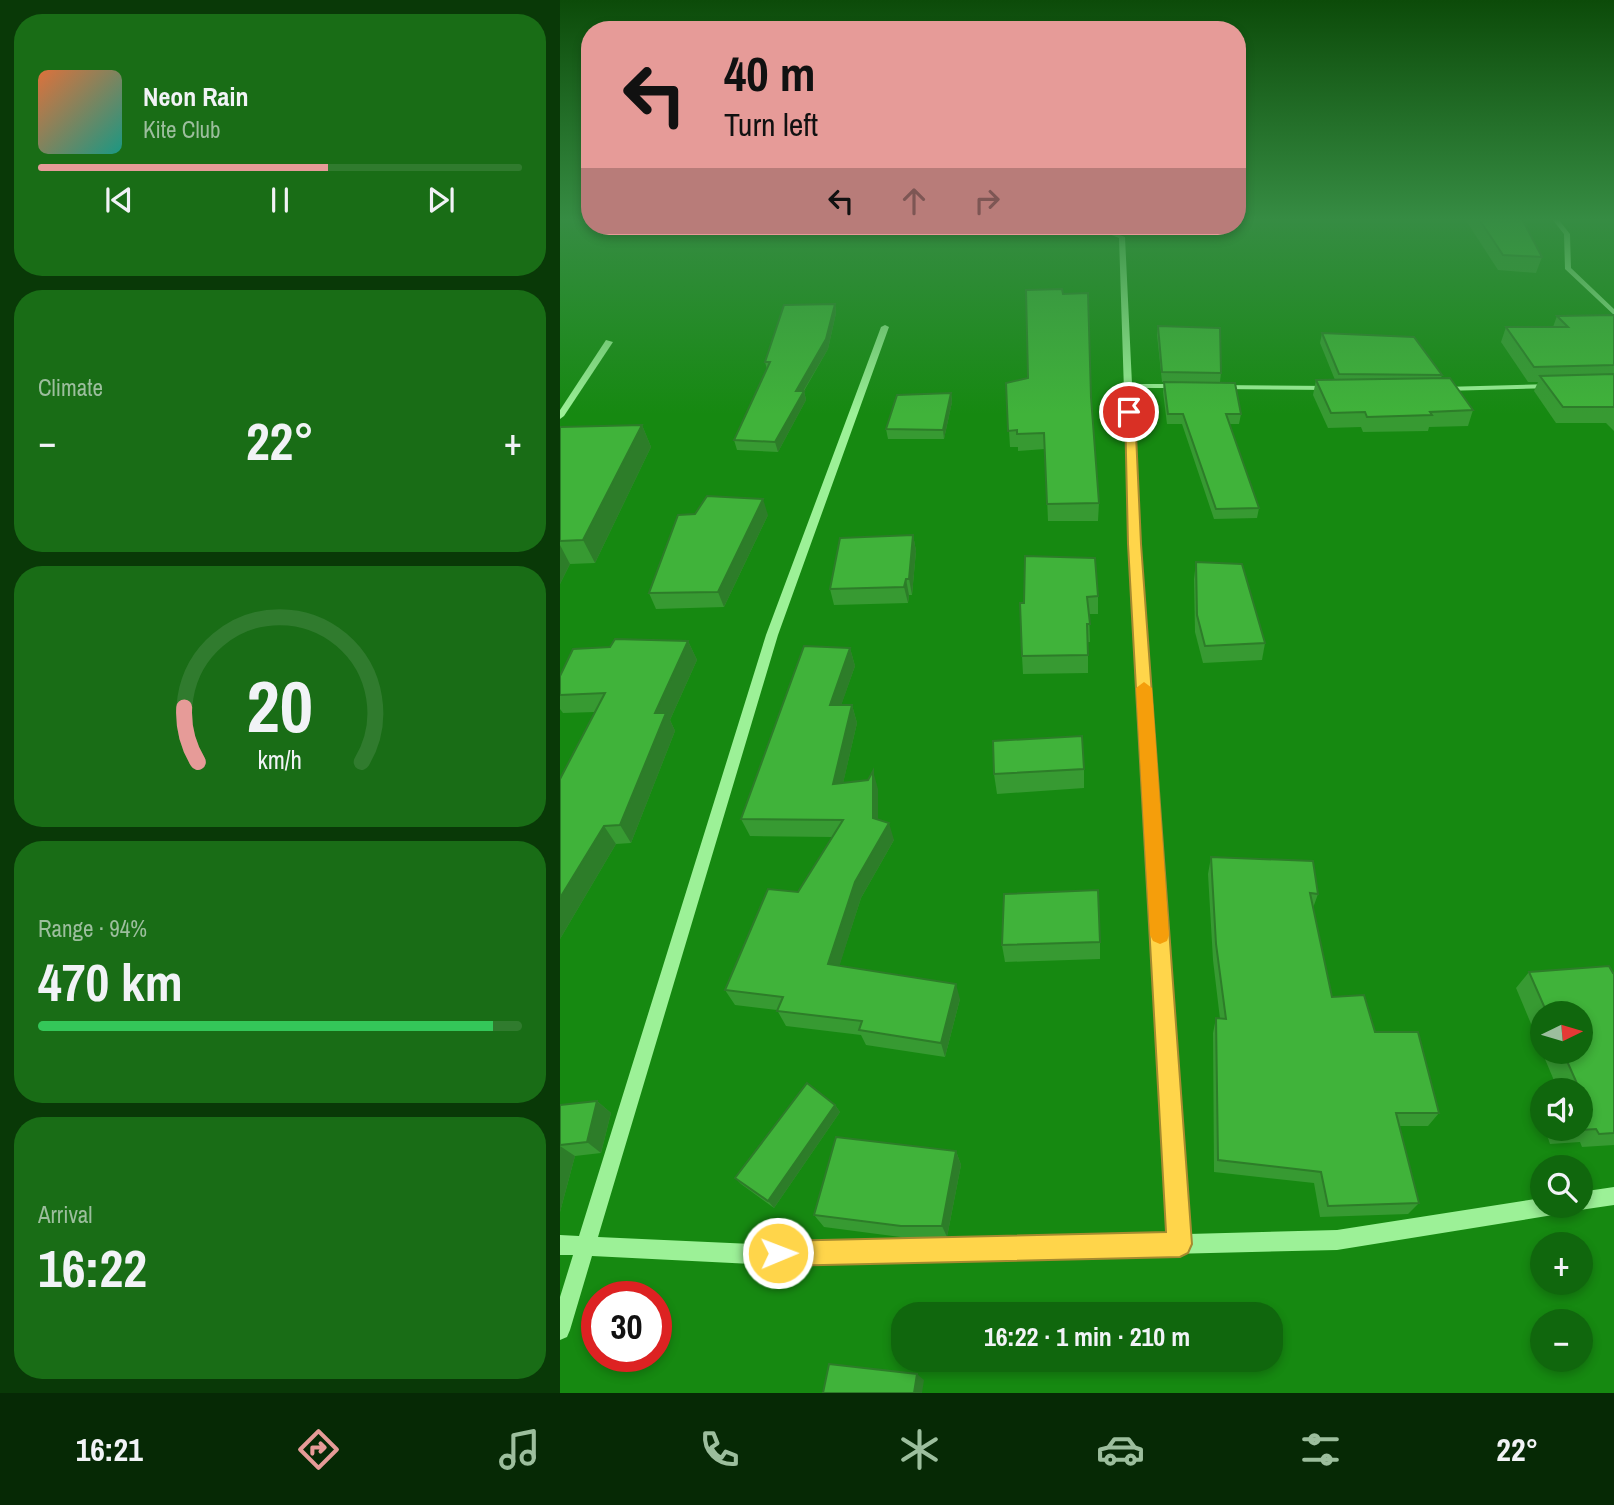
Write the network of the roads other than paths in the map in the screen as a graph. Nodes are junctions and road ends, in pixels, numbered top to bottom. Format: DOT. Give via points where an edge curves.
graph roads {
  1 [pos="1124,284"];
  2 [pos="1584,284"];
  3 [pos="1614,313"];
  4 [pos="885,327"];
  5 [pos="609,342"];
  6 [pos="1128,386"];
  7 [pos="1195,386"];
  8 [pos="1559,386"];
  9 [pos="1208,387"];
  10 [pos="1343,388"];
  11 [pos="1437,389"];
  12 [pos="560,416"];
  13 [pos="1614,1196"];
  14 [pos="1593,1199"];
  15 [pos="1530,1210"];
  16 [pos="1180,1244"];
  17 [pos="560,1245"];
  18 [pos="587,1246"];
  19 [pos="560,1330"];
  1 -- 6 [label="street"];
  2 -- 3 [label="street"];
  4 -- 18 [label="street" via="772,635"];
  5 -- 12 [label="street"];
  6 -- 7 [label="street"];
  6 -- 16 [label="street" via="1134,544"];
  8 -- 11 [label="street"];
  9 -- 10 [label="street"];
  13 -- 14 [label="street"];
  15 -- 16 [label="street" via="1337,1240"];
  16 -- 18 [label="street" via="752,1254"];
  17 -- 18 [label="street"];
  18 -- 19 [label="street"];
}
